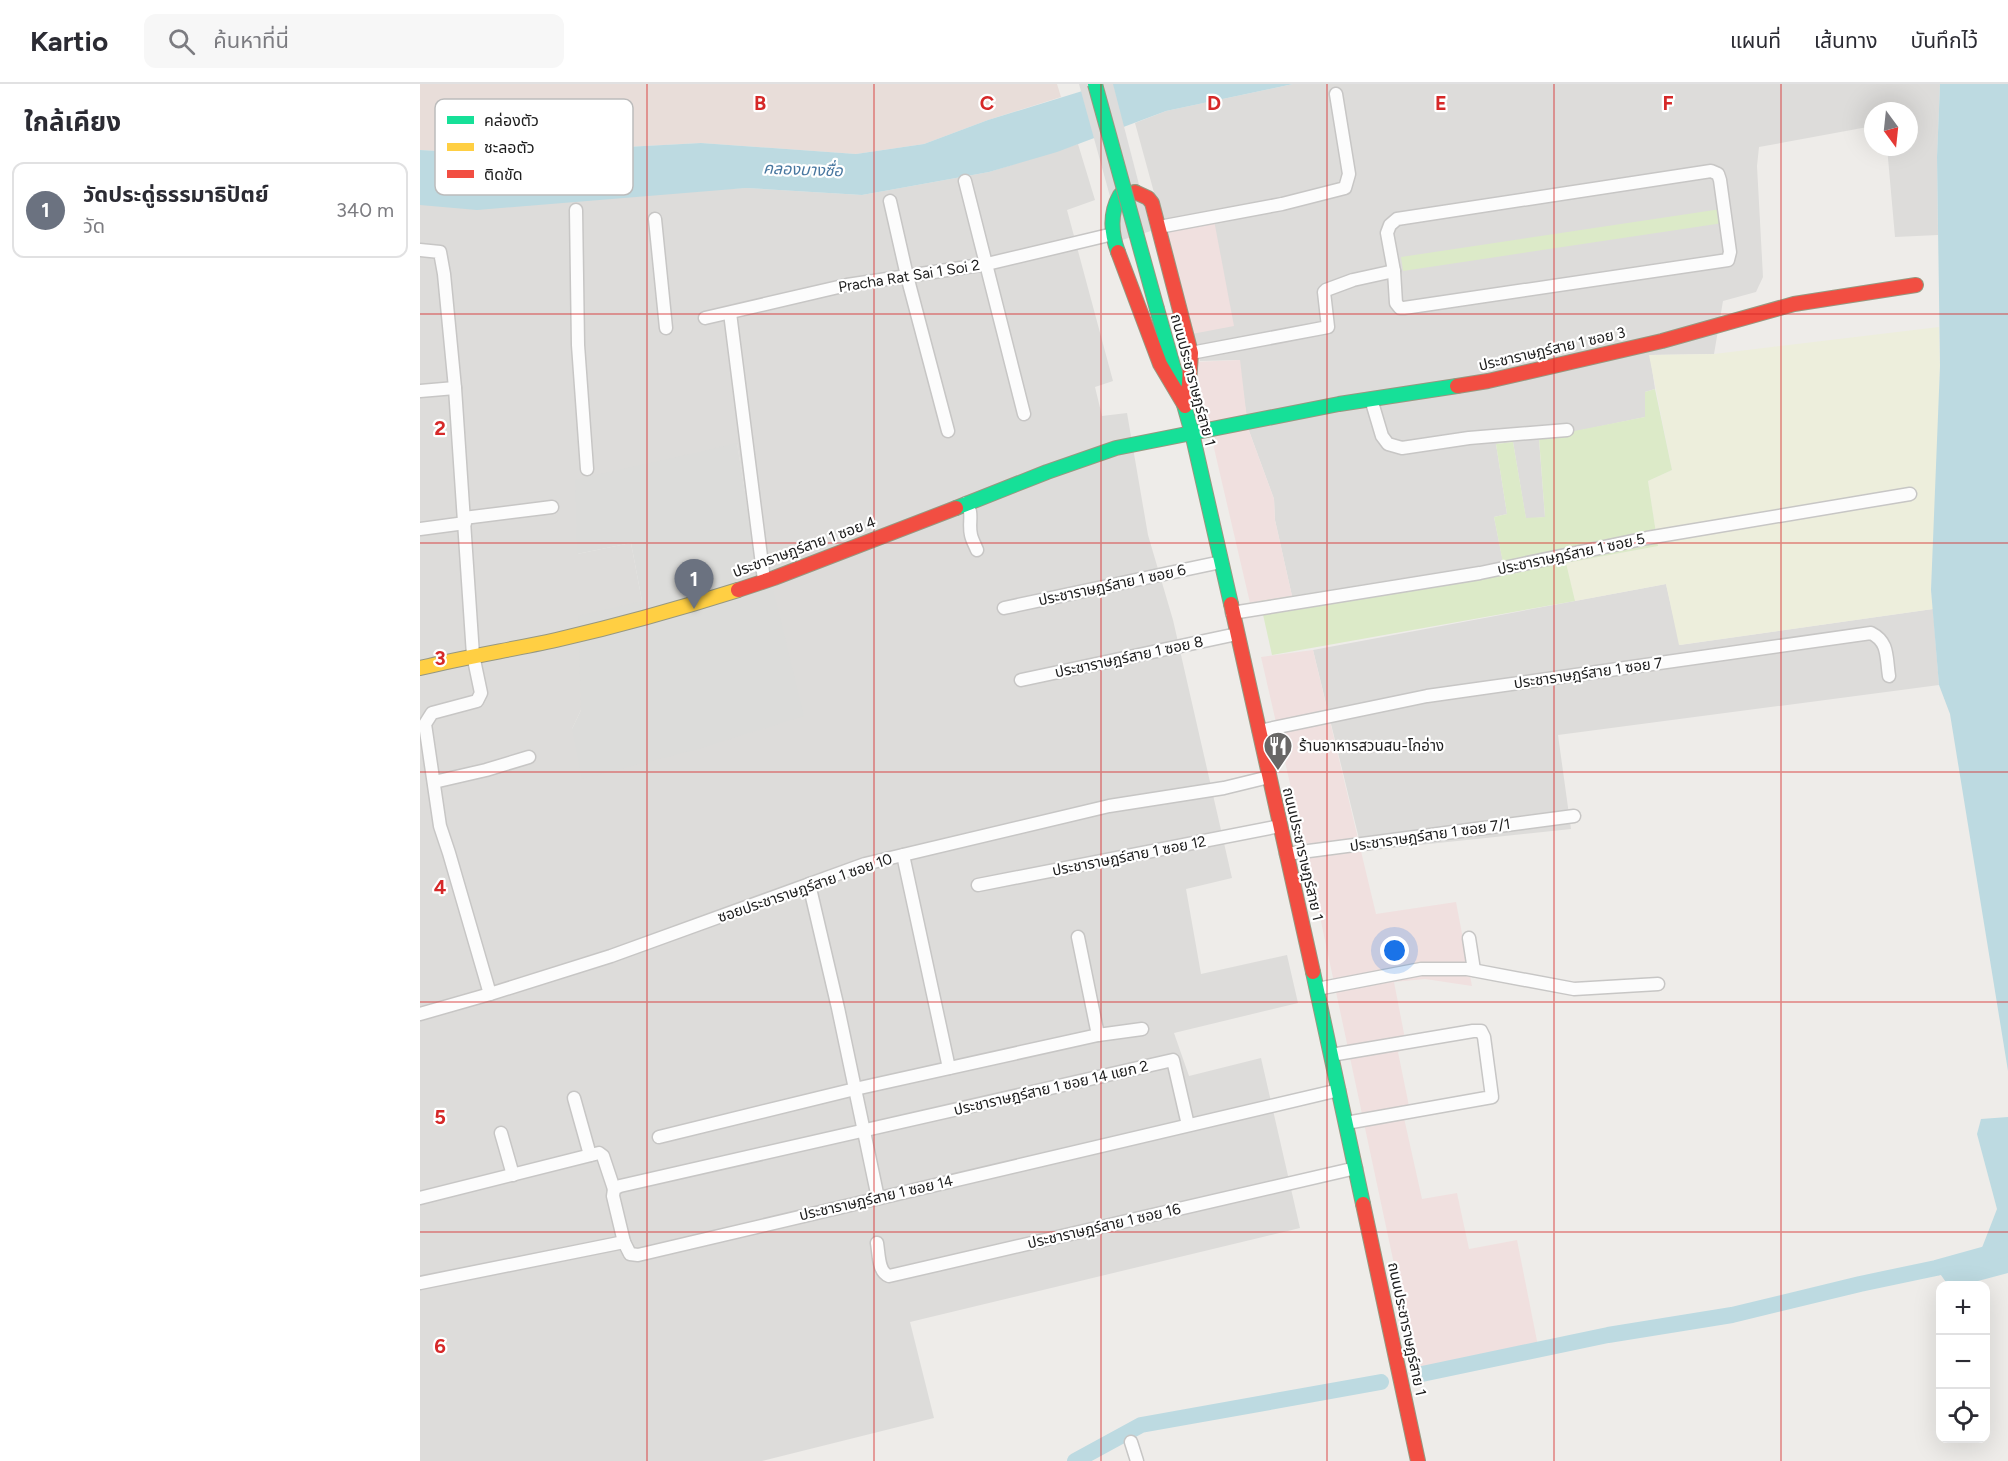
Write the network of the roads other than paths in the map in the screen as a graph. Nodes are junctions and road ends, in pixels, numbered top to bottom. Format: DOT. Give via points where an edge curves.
graph roads {
  1 [pos="1095,84"];
  2 [pos="1336,94"];
  3 [pos="965,181"];
  4 [pos="890,201"];
  5 [pos="576,210"];
  6 [pos="655,219"];
  7 [pos="1159,227"];
  8 [pos="1113,234"];
  9 [pos="420,250"];
  10 [pos="987,264"];
  11 [pos="1394,271"];
  12 [pos="907,276"];
  13 [pos="1916,285"];
  14 [pos="730,313"];
  15 [pos="705,318"];
  16 [pos="666,328"];
  17 [pos="1191,353"];
  18 [pos="455,388"];
  19 [pos="420,392"];
  20 [pos="1371,399"];
  21 [pos="1185,406"];
  22 [pos="1024,414"];
  23 [pos="948,430"];
  24 [pos="1566,430"];
  25 [pos="1192,433"];
  26 [pos="587,469"];
  27 [pos="1910,494"];
  28 [pos="966,503"];
  29 [pos="552,507"];
  30 [pos="464,520"];
  31 [pos="420,529"];
  32 [pos="977,550"];
  33 [pos="1221,562"];
  34 [pos="764,580"];
  35 [pos="1004,608"];
  36 [pos="1232,613"];
  37 [pos="1237,634"];
  38 [pos="473,655"];
  39 [pos="420,668"];
  40 [pos="1889,676"];
  41 [pos="1021,680"];
  42 [pos="1259,731"];
  43 [pos="529,757"];
  44 [pos="1269,777"];
  45 [pos="434,782"];
  46 [pos="1574,816"];
  47 [pos="1280,826"];
  48 [pos="1286,854"];
  49 [pos="903,855"];
  50 [pos="809,884"];
  51 [pos="978,885"];
  52 [pos="1078,937"];
  53 [pos="1469,938"];
  54 [pos="1474,970"];
  55 [pos="1658,984"];
  56 [pos="1317,989"];
  57 [pos="490,994"];
  58 [pos="420,1014"];
  59 [pos="1142,1029"];
  60 [pos="1098,1035"];
  61 [pos="1331,1055"];
  62 [pos="949,1068"];
  63 [pos="855,1089"];
  64 [pos="1339,1090"];
  65 [pos="574,1098"];
  66 [pos="1346,1123"];
  67 [pos="1188,1125"];
  68 [pos="864,1130"];
  69 [pos="501,1133"];
  70 [pos="659,1137"];
  71 [pos="590,1155"];
  72 [pos="1356,1168"];
  73 [pos="513,1175"];
  74 [pos="614,1189"];
  75 [pos="420,1198"];
  76 [pos="878,1198"];
  77 [pos="624,1242"];
  78 [pos="877,1243"];
  79 [pos="420,1283"];
  80 [pos="1131,1442"];
  81 [pos="1137,1461"];
  82 [pos="1418,1461"];
  1 -- 21 [label="main road, ถนนประชาราษฎร์สาย 1, bridge"];
  2 -- 7 [label="street" via="1349,174 1345,188"];
  3 -- 10 [label="street"];
  4 -- 12 [label="street"];
  5 -- 26 [label="street" via="578,345"];
  6 -- 16 [label="street"];
  7 -- 8 [label="main road" via="1152,203 1135,192 1120,195 1116,201"];
  7 -- 17 [label="main road"];
  8 -- 10 [label="street, Pracha Rat Sai 1 Soi 2"];
  8 -- 21 [label="main road" via="1160,367"];
  9 -- 18 [label="street" via="441,255"];
  10 -- 12 [label="street, Pracha Rat Sai 1 Soi 2"];
  10 -- 22 [label="street"];
  11 -- 11 [label="street" via="1387,233 1397,219 1711,171 1720,180 1728,260 1404,308 1396,303"];
  11 -- 17 [label="street" via="1326,290 1328,327"];
  12 -- 14 [label="street, Pracha Rat Sai 1 Soi 2" via="847,285"];
  12 -- 23 [label="street"];
  13 -- 20 [label="main road, ประชาราษฎร์สาย 1 ซอย 3" via="1788,306 1662,341 1488,381"];
  14 -- 15 [label="street, Pracha Rat Sai 1 Soi 2"];
  14 -- 34 [label="street"];
  17 -- 21 [label="main road"];
  18 -- 19 [label="street"];
  18 -- 30 [label="street"];
  20 -- 24 [label="street" via="1382,436 1388,444 1402,448"];
  20 -- 25 [label="main road, ประชาราษฎร์สาย 1 ซอย 3"];
  21 -- 25 [label="main road, ถนนประชาราษฎร์สาย 1"];
  25 -- 28 [label="main road, ประชาราษฎร์สาย 1 ซอย 4" via="1116,448"];
  25 -- 33 [label="main road, ถนนประชาราษฎร์สาย 1"];
  27 -- 36 [label="street, ประชาราษฎร์สาย 1 ซอย 5" via="1647,538 1480,573"];
  28 -- 32 [label="street"];
  28 -- 34 [label="main road, ประชาราษฎร์สาย 1 ซอย 4"];
  29 -- 30 [label="street"];
  30 -- 31 [label="street"];
  30 -- 38 [label="street"];
  33 -- 35 [label="street, ประชาราษฎร์สาย 1 ซอย 6"];
  33 -- 36 [label="main road, ถนนประชาราษฎร์สาย 1"];
  34 -- 38 [label="main road, ประชาราษฎร์สาย 1 ซอย 4" via="656,615"];
  36 -- 37 [label="main road, ถนนประชาราษฎร์สาย 1"];
  37 -- 41 [label="street, ประชาราษฎร์สาย 1 ซอย 8"];
  37 -- 42 [label="main road, ถนนประชาราษฎร์สาย 1"];
  38 -- 39 [label="main road, ประชาราษฎร์สาย 1 ซอย 4"];
  38 -- 45 [label="street" via="481,693 477,701 432,713 425,724"];
  40 -- 42 [label="street, ประชาราษฎร์สาย 1 ซอย 7" via="1884,645 1870,633 1427,696"];
  42 -- 44 [label="main road, ถนนประชาราษฎร์สาย 1"];
  43 -- 45 [label="street"];
  44 -- 47 [label="main road, ถนนประชาราษฎร์สาย 1"];
  44 -- 49 [label="street, ซอยประชาราษฎร์สาย 1 ซอย 10" via="1109,806"];
  45 -- 57 [label="street" via="440,826"];
  46 -- 48 [label="street, ประชาราษฎร์สาย 1 ซอย 7/1"];
  47 -- 48 [label="main road, ถนนประชาราษฎร์สาย 1"];
  47 -- 51 [label="street, ประชาราษฎร์สาย 1 ซอย 12"];
  48 -- 56 [label="main road, ถนนประชาราษฎร์สาย 1"];
  49 -- 50 [label="street, ซอยประชาราษฎร์สาย 1 ซอย 10"];
  49 -- 62 [label="street"];
  50 -- 57 [label="street, ซอยประชาราษฎร์สาย 1 ซอย 10" via="611,956"];
  50 -- 63 [label="street"];
  52 -- 60 [label="street"];
  53 -- 54 [label="street"];
  54 -- 55 [label="street" via="1574,989"];
  54 -- 56 [label="street" via="1421,969"];
  56 -- 61 [label="main road, ถนนประชาราษฎร์สาย 1"];
  57 -- 58 [label="street, ซอยประชาราษฎร์สาย 1 ซอย 10"];
  59 -- 60 [label="street"];
  60 -- 62 [label="street"];
  61 -- 64 [label="main road, ถนนประชาราษฎร์สาย 1"];
  61 -- 66 [label="street" via="1473,1030 1484,1037 1492,1097"];
  62 -- 63 [label="street"];
  63 -- 68 [label="street"];
  63 -- 70 [label="street"];
  64 -- 66 [label="main road, ถนนประชาราษฎร์สาย 1"];
  64 -- 67 [label="street, ประชาราษฎร์สาย 1 ซอย 14"];
  65 -- 71 [label="street"];
  66 -- 72 [label="main road, ถนนประชาราษฎร์สาย 1"];
  67 -- 68 [label="street, ประชาราษฎร์สาย 1 ซอย 14 แยก 2" via="1173,1060"];
  67 -- 76 [label="street, ประชาราษฎร์สาย 1 ซอย 14"];
  68 -- 74 [label="street"];
  68 -- 76 [label="street"];
  69 -- 73 [label="street"];
  71 -- 73 [label="street"];
  71 -- 74 [label="street" via="603,1156"];
  72 -- 78 [label="street, ประชาราษฎร์สาย 1 ซอย 16" via="890,1276 882,1271"];
  72 -- 82 [label="main road, ถนนประชาราษฎร์สาย 1"];
  73 -- 75 [label="street"];
  74 -- 77 [label="street"];
  76 -- 77 [label="street, ประชาราษฎร์สาย 1 ซอย 14" via="638,1255 630,1254"];
  77 -- 79 [label="street"];
  80 -- 81 [label="street"];
}
